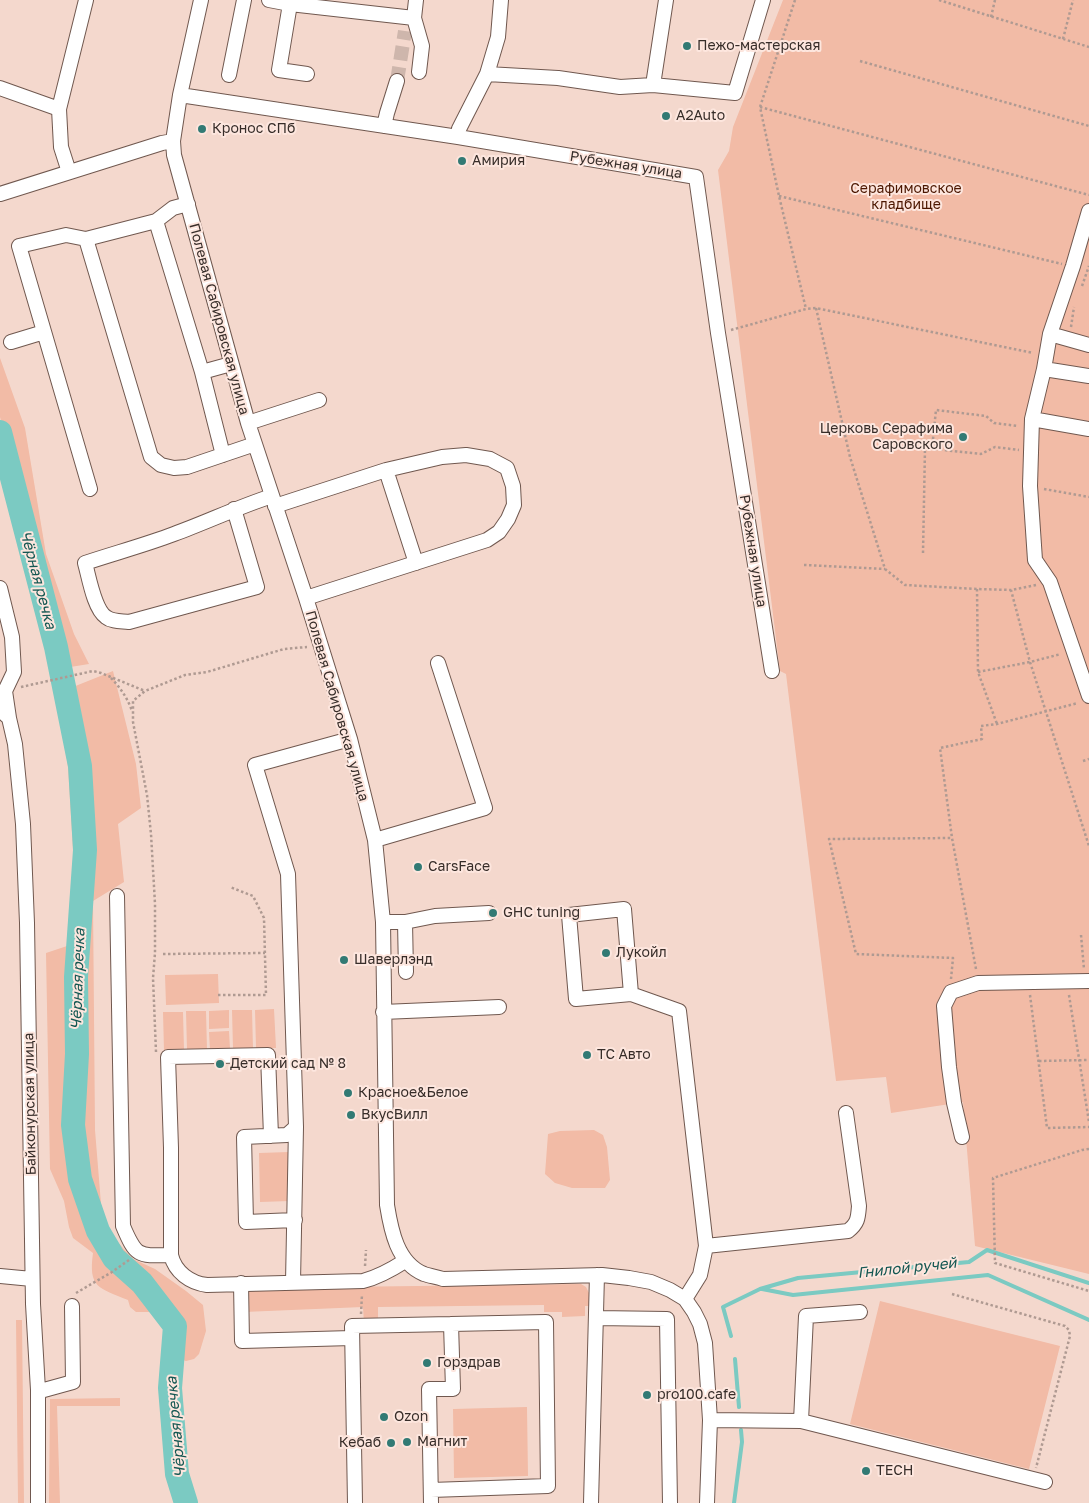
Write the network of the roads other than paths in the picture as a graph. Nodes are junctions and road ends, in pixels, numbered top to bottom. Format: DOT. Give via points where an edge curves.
graph roads {
  1 [pos="86,0"];
  2 [pos="201,0"];
  3 [pos="244,0"];
  4 [pos="270,0"];
  5 [pos="416,0"];
  6 [pos="501,0"];
  7 [pos="666,0"];
  8 [pos="763,0"];
  9 [pos="290,4"];
  10 [pos="410,17"];
  11 [pos="404,31"];
  12 [pos="419,72"];
  13 [pos="307,74"];
  14 [pos="487,74"];
  15 [pos="229,75"];
  16 [pos="397,81"];
  17 [pos="653,85"];
  18 [pos="0,88"];
  19 [pos="180,95"];
  20 [pos="59,109"];
  21 [pos="384,126"];
  22 [pos="458,137"];
  23 [pos="173,141"];
  24 [pos="70,172"];
  25 [pos="0,194"];
  26 [pos="188,204"];
  27 [pos="1089,211"];
  28 [pos="156,221"];
  29 [pos="86,239"];
  30 [pos="44,332"];
  31 [pos="1050,334"];
  32 [pos="10,342"];
  33 [pos="1089,345"];
  34 [pos="1045,362"];
  35 [pos="231,364"];
  36 [pos="202,372"];
  37 [pos="1089,376"];
  38 [pos="319,400"];
  39 [pos="248,423"];
  40 [pos="1032,424"];
  41 [pos="1089,429"];
  42 [pos="255,444"];
  43 [pos="223,455"];
  44 [pos="386,470"];
  45 [pos="90,489"];
  46 [pos="274,501"];
  47 [pos="234,509"];
  48 [pos="416,563"];
  49 [pos="0,588"];
  50 [pos="306,598"];
  51 [pos="438,663"];
  52 [pos="772,671"];
  53 [pos="3,692"];
  54 [pos="1085,699"];
  55 [pos="4,714"];
  56 [pos="350,739"];
  57 [pos="375,840"];
  58 [pos="117,896"];
  59 [pos="489,913"];
  60 [pos="383,922"];
  61 [pos="405,922"];
  62 [pos="406,972"];
  63 [pos="1087,981"];
  64 [pos="631,994"];
  65 [pos="499,1007"];
  66 [pos="383,1012"];
  67 [pos="846,1113"];
  68 [pos="296,1127"];
  69 [pos="270,1136"];
  70 [pos="962,1137"];
  71 [pos="295,1220"];
  72 [pos="706,1246"];
  73 [pos="171,1255"];
  74 [pos="405,1261"];
  75 [pos="596,1275"];
  76 [pos="0,1276"];
  77 [pos="32,1279"];
  78 [pos="293,1282"];
  79 [pos="241,1283"];
  80 [pos="686,1299"];
  81 [pos="72,1300"];
  82 [pos="860,1312"];
  83 [pos="596,1318"];
  84 [pos="450,1324"];
  85 [pos="352,1338"];
  86 [pos="38,1390"];
  87 [pos="710,1420"];
  88 [pos="800,1421"];
  89 [pos="1039,1480"];
  90 [pos="431,1497"];
  91 [pos="38,1503"];
  92 [pos="355,1503"];
  93 [pos="591,1503"];
  94 [pos="670,1503"];
  95 [pos="708,1503"];
  1 -- 20 [label="street"];
  2 -- 19 [label="street, Полевая Сабировская улица"];
  3 -- 15 [label="street"];
  4 -- 9 [label="street"];
  5 -- 10 [label="street"];
  6 -- 14 [label="street" via="498,37"];
  7 -- 17 [label="street"];
  8 -- 17 [label="street" via="735,93"];
  9 -- 10 [label="street"];
  9 -- 13 [label="street" via="279,70"];
  10 -- 11 [label="street"];
  10 -- 12 [label="street" via="422,46"];
  14 -- 17 [label="street" via="558,78 620,87"];
  14 -- 22 [label="street"];
  16 -- 21 [label="street"];
  18 -- 20 [label="street"];
  19 -- 21 [label="street, Рубежная улица"];
  19 -- 23 [label="street, Полевая Сабировская улица"];
  20 -- 24 [label="street" via="61,147"];
  21 -- 22 [label="street, Рубежная улица"];
  22 -- 52 [label="street, Рубежная улица" via="696,176"];
  23 -- 24 [label="street"];
  23 -- 26 [label="street, Полевая Сабировская улица"];
  24 -- 25 [label="street"];
  26 -- 28 [label="street" via="173,208"];
  26 -- 35 [label="street, Полевая Сабировская улица"];
  27 -- 31 [label="street"];
  28 -- 29 [label="street"];
  28 -- 36 [label="street"];
  29 -- 30 [label="street" via="66,235 19,246"];
  29 -- 43 [label="street" via="151,457 161,465 174,468 188,467"];
  30 -- 32 [label="street"];
  30 -- 45 [label="street"];
  31 -- 33 [label="street"];
  31 -- 34 [label="street"];
  34 -- 37 [label="street"];
  34 -- 40 [label="street"];
  35 -- 36 [label="street"];
  35 -- 39 [label="street, Полевая Сабировская улица"];
  36 -- 43 [label="street"];
  38 -- 39 [label="street"];
  39 -- 42 [label="street, Полевая Сабировская улица"];
  40 -- 41 [label="street"];
  40 -- 54 [label="street" via="1030,486 1035,560 1050,582 1074,651"];
  42 -- 43 [label="street"];
  42 -- 46 [label="street, Полевая Сабировская улица"];
  44 -- 46 [label="street"];
  44 -- 48 [label="street"];
  44 -- 48 [label="street" via="466,455 490,459 507,468 513,486 514,505 499,532 487,540"];
  46 -- 47 [label="street"];
  46 -- 50 [label="street, Полевая Сабировская улица"];
  47 -- 47 [label="street" via="257,587 129,622 107,618 99,610 85,563 174,534"];
  48 -- 50 [label="street"];
  49 -- 53 [label="street" via="12,638 14,672"];
  50 -- 56 [label="street, Полевая Сабировская улица"];
  51 -- 57 [label="street" via="485,808"];
  53 -- 55 [label="street, Байконурская улица"];
  55 -- 77 [label="street, Байконурская улица" via="14,744 23,824"];
  56 -- 57 [label="street, Полевая Сабировская улица"];
  56 -- 68 [label="street" via="255,765 288,874"];
  57 -- 60 [label="street, Полевая Сабировская улица"];
  58 -- 73 [label="street" via="123,1226 131,1245 140,1254"];
  59 -- 61 [label="street" via="435,916"];
  60 -- 61 [label="street"];
  60 -- 66 [label="street, Полевая Сабировская улица"];
  61 -- 62 [label="street"];
  63 -- 70 [label="street" via="978,983 950,992 944,1006 949,1068"];
  64 -- 64 [label="street" via="624,909 569,915 576,999"];
  64 -- 72 [label="street" via="679,1011"];
  65 -- 66 [label="street"];
  66 -- 74 [label="street, Полевая Сабировская улица" via="387,1205 390,1226"];
  67 -- 72 [label="street" via="859,1206 855,1226 848,1230"];
  68 -- 69 [label="street" via="287,1135"];
  68 -- 71 [label="street"];
  69 -- 71 [label="street" via="244,1137 246,1222"];
  69 -- 73 [label="street" via="268,1055 168,1057"];
  71 -- 78 [label="street"];
  72 -- 80 [label="street" via="700,1275"];
  73 -- 79 [label="street" via="177,1268 197,1284"];
  74 -- 75 [label="street" via="422,1273 443,1279"];
  74 -- 78 [label="street" via="387,1273 363,1281"];
  75 -- 80 [label="street" via="651,1282"];
  75 -- 83 [label="street"];
  76 -- 77 [label="street"];
  77 -- 86 [label="street, Байконурская улица"];
  78 -- 79 [label="street"];
  79 -- 85 [label="street" via="242,1341"];
  80 -- 87 [label="street" via="700,1324 705,1343"];
  81 -- 86 [label="street" via="74,1382"];
  82 -- 88 [label="street" via="806,1316"];
  83 -- 93 [label="street"];
  83 -- 94 [label="street" via="667,1319"];
  84 -- 85 [label="street" via="352,1326"];
  84 -- 90 [label="street" via="453,1388 430,1389"];
  84 -- 90 [label="street" via="546,1322 548,1486"];
  85 -- 92 [label="street"];
  86 -- 91 [label="street, Байконурская улица"];
  87 -- 88 [label="street"];
  87 -- 95 [label="street"];
  88 -- 89 [label="street"];
}
